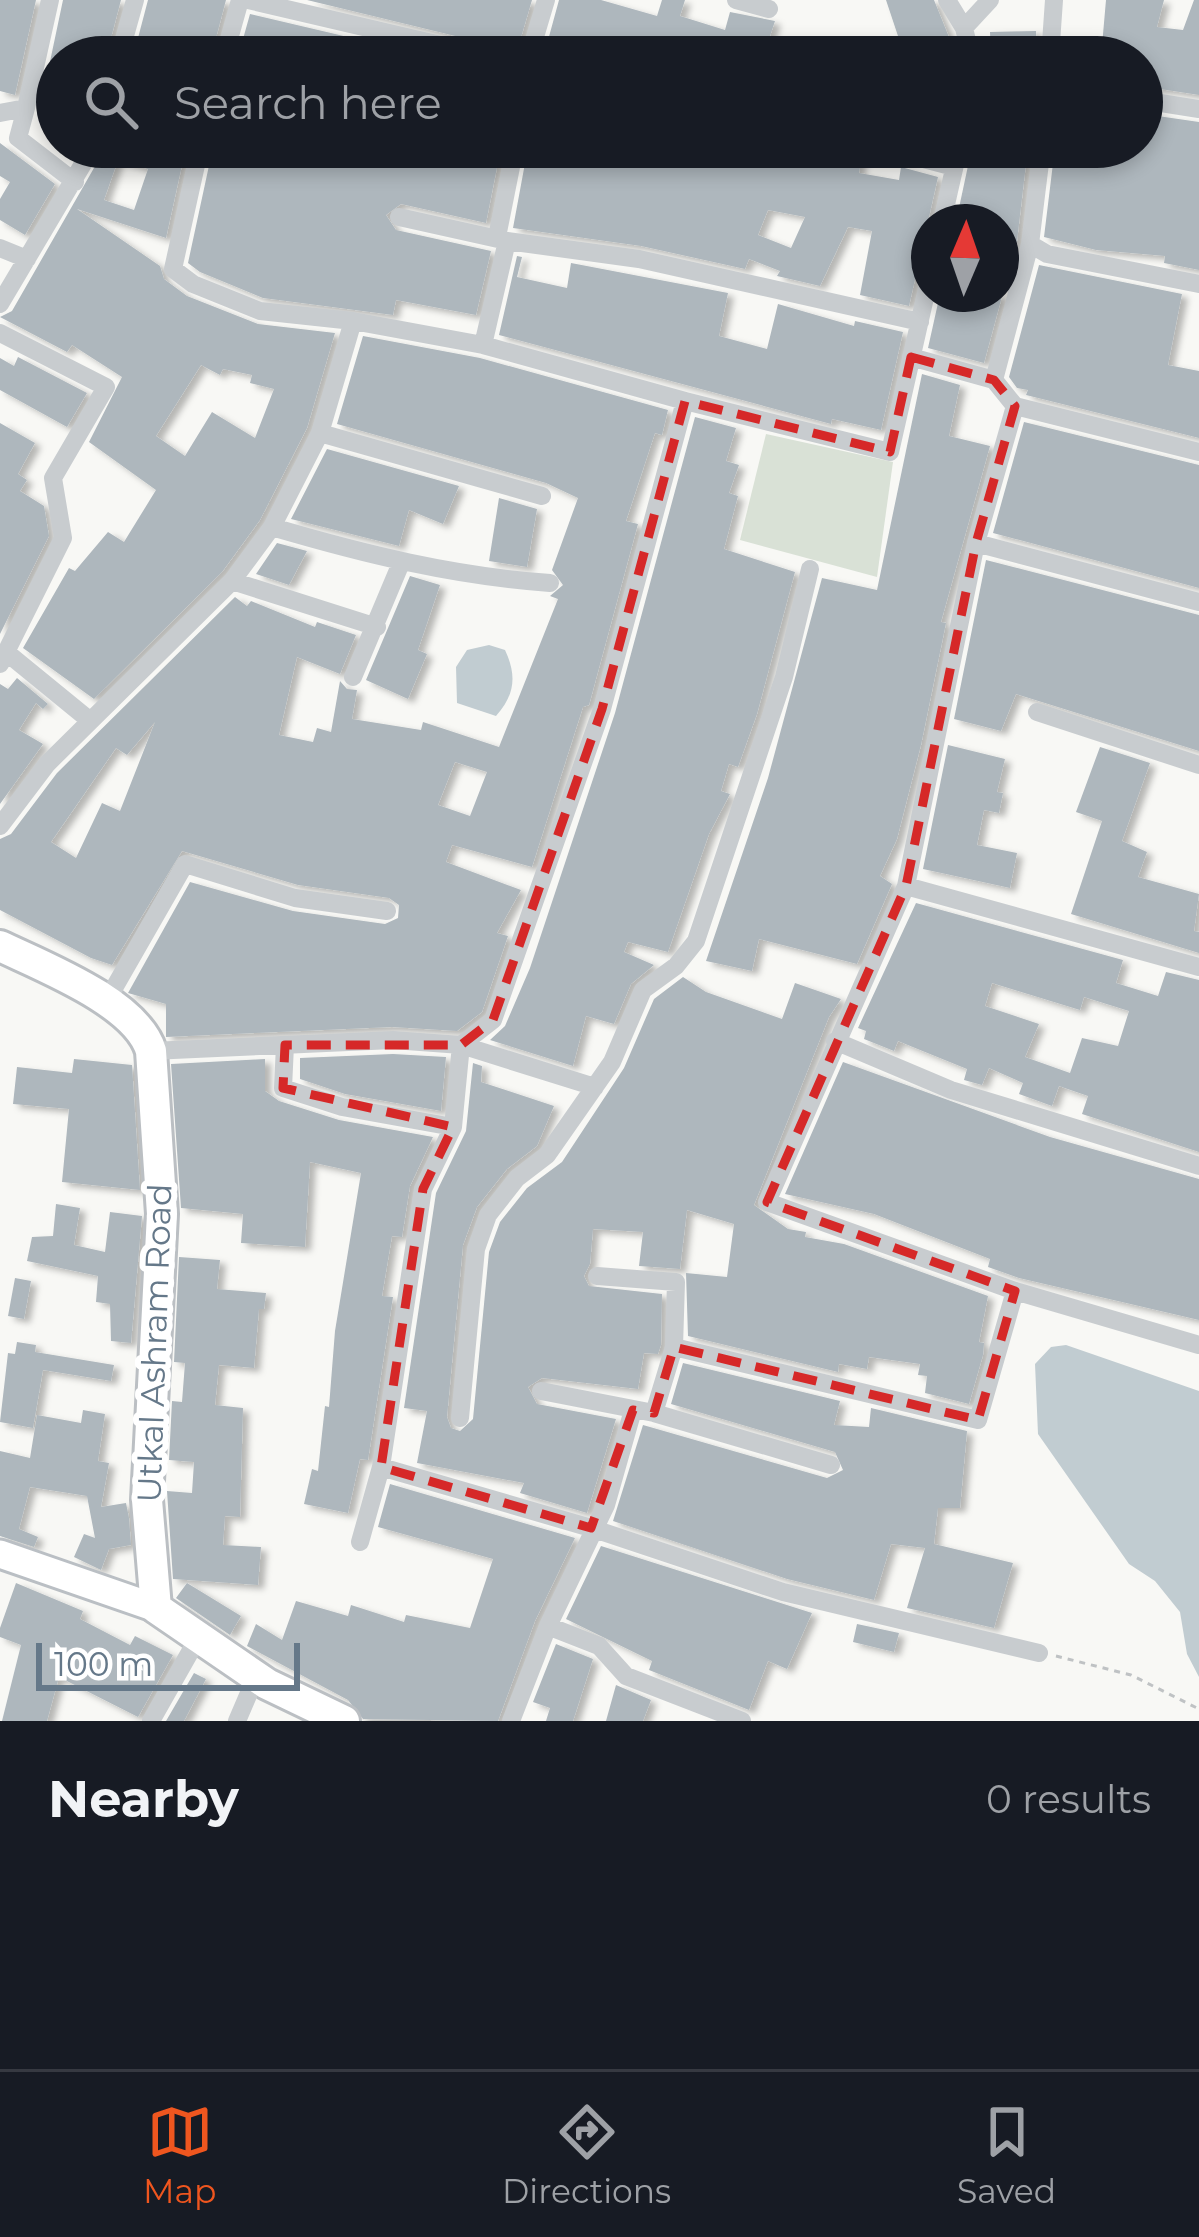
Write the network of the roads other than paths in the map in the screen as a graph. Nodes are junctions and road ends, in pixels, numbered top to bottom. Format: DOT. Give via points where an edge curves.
graph roads {
  1 [pos="50,0"];
  2 [pos="135,0"];
  3 [pos="244,0"];
  4 [pos="546,0"];
  5 [pos="736,0"];
  6 [pos="947,0"];
  7 [pos="989,0"];
  8 [pos="1054,0"];
  9 [pos="769,9"];
  10 [pos="964,28"];
  11 [pos="42,36"];
  12 [pos="125,36"];
  13 [pos="231,36"];
  14 [pos="401,36"];
  15 [pos="535,36"];
  16 [pos="966,36"];
  17 [pos="1052,36"];
  18 [pos="36,64"];
  19 [pos="1163,104"];
  20 [pos="26,109"];
  21 [pos="1199,110"];
  22 [pos="0,113"];
  23 [pos="36,152"];
  24 [pos="57,168"];
  25 [pos="82,168"];
  26 [pos="195,168"];
  27 [pos="512,168"];
  28 [pos="954,168"];
  29 [pos="1039,168"];
  30 [pos="75,182"];
  31 [pos="946,204"];
  32 [pos="399,217"];
  33 [pos="502,239"];
  34 [pos="1030,244"];
  35 [pos="0,248"];
  36 [pos="28,260"];
  37 [pos="1199,284"];
  38 [pos="0,304"];
  39 [pos="922,312"];
  40 [pos="353,321"];
  41 [pos="920,322"];
  42 [pos="0,333"];
  43 [pos="483,345"];
  44 [pos="911,357"];
  45 [pos="994,380"];
  46 [pos="685,401"];
  47 [pos="1015,406"];
  48 [pos="320,433"];
  49 [pos="1199,452"];
  50 [pos="542,496"];
  51 [pos="272,527"];
  52 [pos="976,543"];
  53 [pos="401,563"];
  54 [pos="810,569"];
  55 [pos="232,581"];
  56 [pos="550,583"];
  57 [pos="1199,602"];
  58 [pos="377,627"];
  59 [pos="3,658"];
  60 [pos="353,677"];
  61 [pos="1037,712"];
  62 [pos="88,719"];
  63 [pos="1199,765"];
  64 [pos="0,826"];
  65 [pos="906,886"];
  66 [pos="387,911"];
  67 [pos="0,946"];
  68 [pos="1199,968"];
  69 [pos="106,1002"];
  70 [pos="835,1041"];
  71 [pos="285,1045"];
  72 [pos="461,1046"];
  73 [pos="151,1052"];
  74 [pos="595,1087"];
  75 [pos="453,1127"];
  76 [pos="1199,1166"];
  77 [pos="597,1276"];
  78 [pos="1015,1291"];
  79 [pos="1199,1346"];
  80 [pos="674,1347"];
  81 [pos="541,1391"];
  82 [pos="644,1411"];
  83 [pos="460,1418"];
  84 [pos="831,1465"];
  85 [pos="381,1467"];
  86 [pos="591,1528"];
  87 [pos="360,1542"];
  88 [pos="0,1554"];
  89 [pos="156,1608"];
  90 [pos="548,1626"];
  91 [pos="189,1635"];
  92 [pos="1039,1653"];
  93 [pos="252,1686"];
  94 [pos="313,1720"];
  95 [pos="151,1721"];
  96 [pos="237,1721"];
  97 [pos="344,1721"];
  98 [pos="511,1721"];
  99 [pos="742,1721"];
  1 -- 11 [label="street"];
  2 -- 12 [label="street"];
  3 -- 13 [label="street"];
  3 -- 14 [label="street"];
  4 -- 15 [label="street"];
  5 -- 9 [label="street"];
  6 -- 10 [label="street"];
  7 -- 10 [label="street"];
  8 -- 17 [label="street"];
  10 -- 16 [label="street"];
  18 -- 20 [label="street"];
  19 -- 21 [label="street"];
  20 -- 22 [label="street"];
  20 -- 23 [label="street" via="18,138"];
  24 -- 30 [label="street"];
  25 -- 30 [label="street"];
  26 -- 40 [label="street" via="173,268 260,311"];
  27 -- 33 [label="street"];
  28 -- 31 [label="street"];
  29 -- 34 [label="street"];
  30 -- 36 [label="street"];
  32 -- 33 [label="street"];
  33 -- 41 [label="street" via="639,259"];
  33 -- 43 [label="street"];
  34 -- 37 [label="street"];
  34 -- 45 [label="street"];
  35 -- 36 [label="street"];
  36 -- 38 [label="street"];
  39 -- 41 [label="street"];
  40 -- 43 [label="street"];
  40 -- 48 [label="street"];
  41 -- 44 [label="street"];
  42 -- 59 [label="street" via="106,387 53,478 63,538"];
  43 -- 46 [label="street"];
  44 -- 45 [label="street"];
  44 -- 46 [label="street" via="890,452"];
  45 -- 47 [label="street"];
  46 -- 72 [label="street" via="562,826 493,1021"];
  47 -- 49 [label="street"];
  47 -- 52 [label="street"];
  48 -- 50 [label="street"];
  48 -- 51 [label="street"];
  51 -- 53 [label="street"];
  51 -- 55 [label="street"];
  52 -- 57 [label="street"];
  52 -- 65 [label="street"];
  53 -- 56 [label="street"];
  53 -- 58 [label="street"];
  54 -- 74 [label="street" via="784,676 702,927 676,966 643,990 624,1042"];
  55 -- 58 [label="street"];
  55 -- 62 [label="street"];
  58 -- 60 [label="street"];
  59 -- 62 [label="street"];
  61 -- 63 [label="street"];
  62 -- 64 [label="street"];
  65 -- 68 [label="street"];
  65 -- 70 [label="street"];
  66 -- 69 [label="street" via="295,898 184,864"];
  67 -- 69 [label="main road"];
  69 -- 73 [label="main road" via="146,1034"];
  70 -- 76 [label="street" via="951,1090"];
  70 -- 78 [label="street" via="767,1202"];
  71 -- 72 [label="street"];
  71 -- 73 [label="street"];
  71 -- 75 [label="street" via="284,1088"];
  72 -- 74 [label="street"];
  72 -- 75 [label="street"];
  73 -- 89 [label="main road, Utkal Ashram Road" via="162,1214 147,1500"];
  74 -- 83 [label="street" via="547,1155 488,1215 476,1249"];
  75 -- 85 [label="street" via="423,1189"];
  77 -- 80 [label="street" via="676,1282"];
  78 -- 79 [label="street"];
  78 -- 80 [label="street" via="978,1420"];
  80 -- 82 [label="street"];
  81 -- 82 [label="street"];
  82 -- 84 [label="street"];
  82 -- 86 [label="street"];
  85 -- 86 [label="street"];
  85 -- 87 [label="street"];
  86 -- 90 [label="street"];
  86 -- 92 [label="street" via="783,1592"];
  88 -- 89 [label="main road"];
  89 -- 91 [label="main road"];
  90 -- 98 [label="street"];
  90 -- 99 [label="street" via="599,1646 626,1676"];
  91 -- 93 [label="main road"];
  91 -- 95 [label="street"];
  91 -- 97 [label="main road"];
  93 -- 94 [label="main road"];
  93 -- 96 [label="street"];
}
